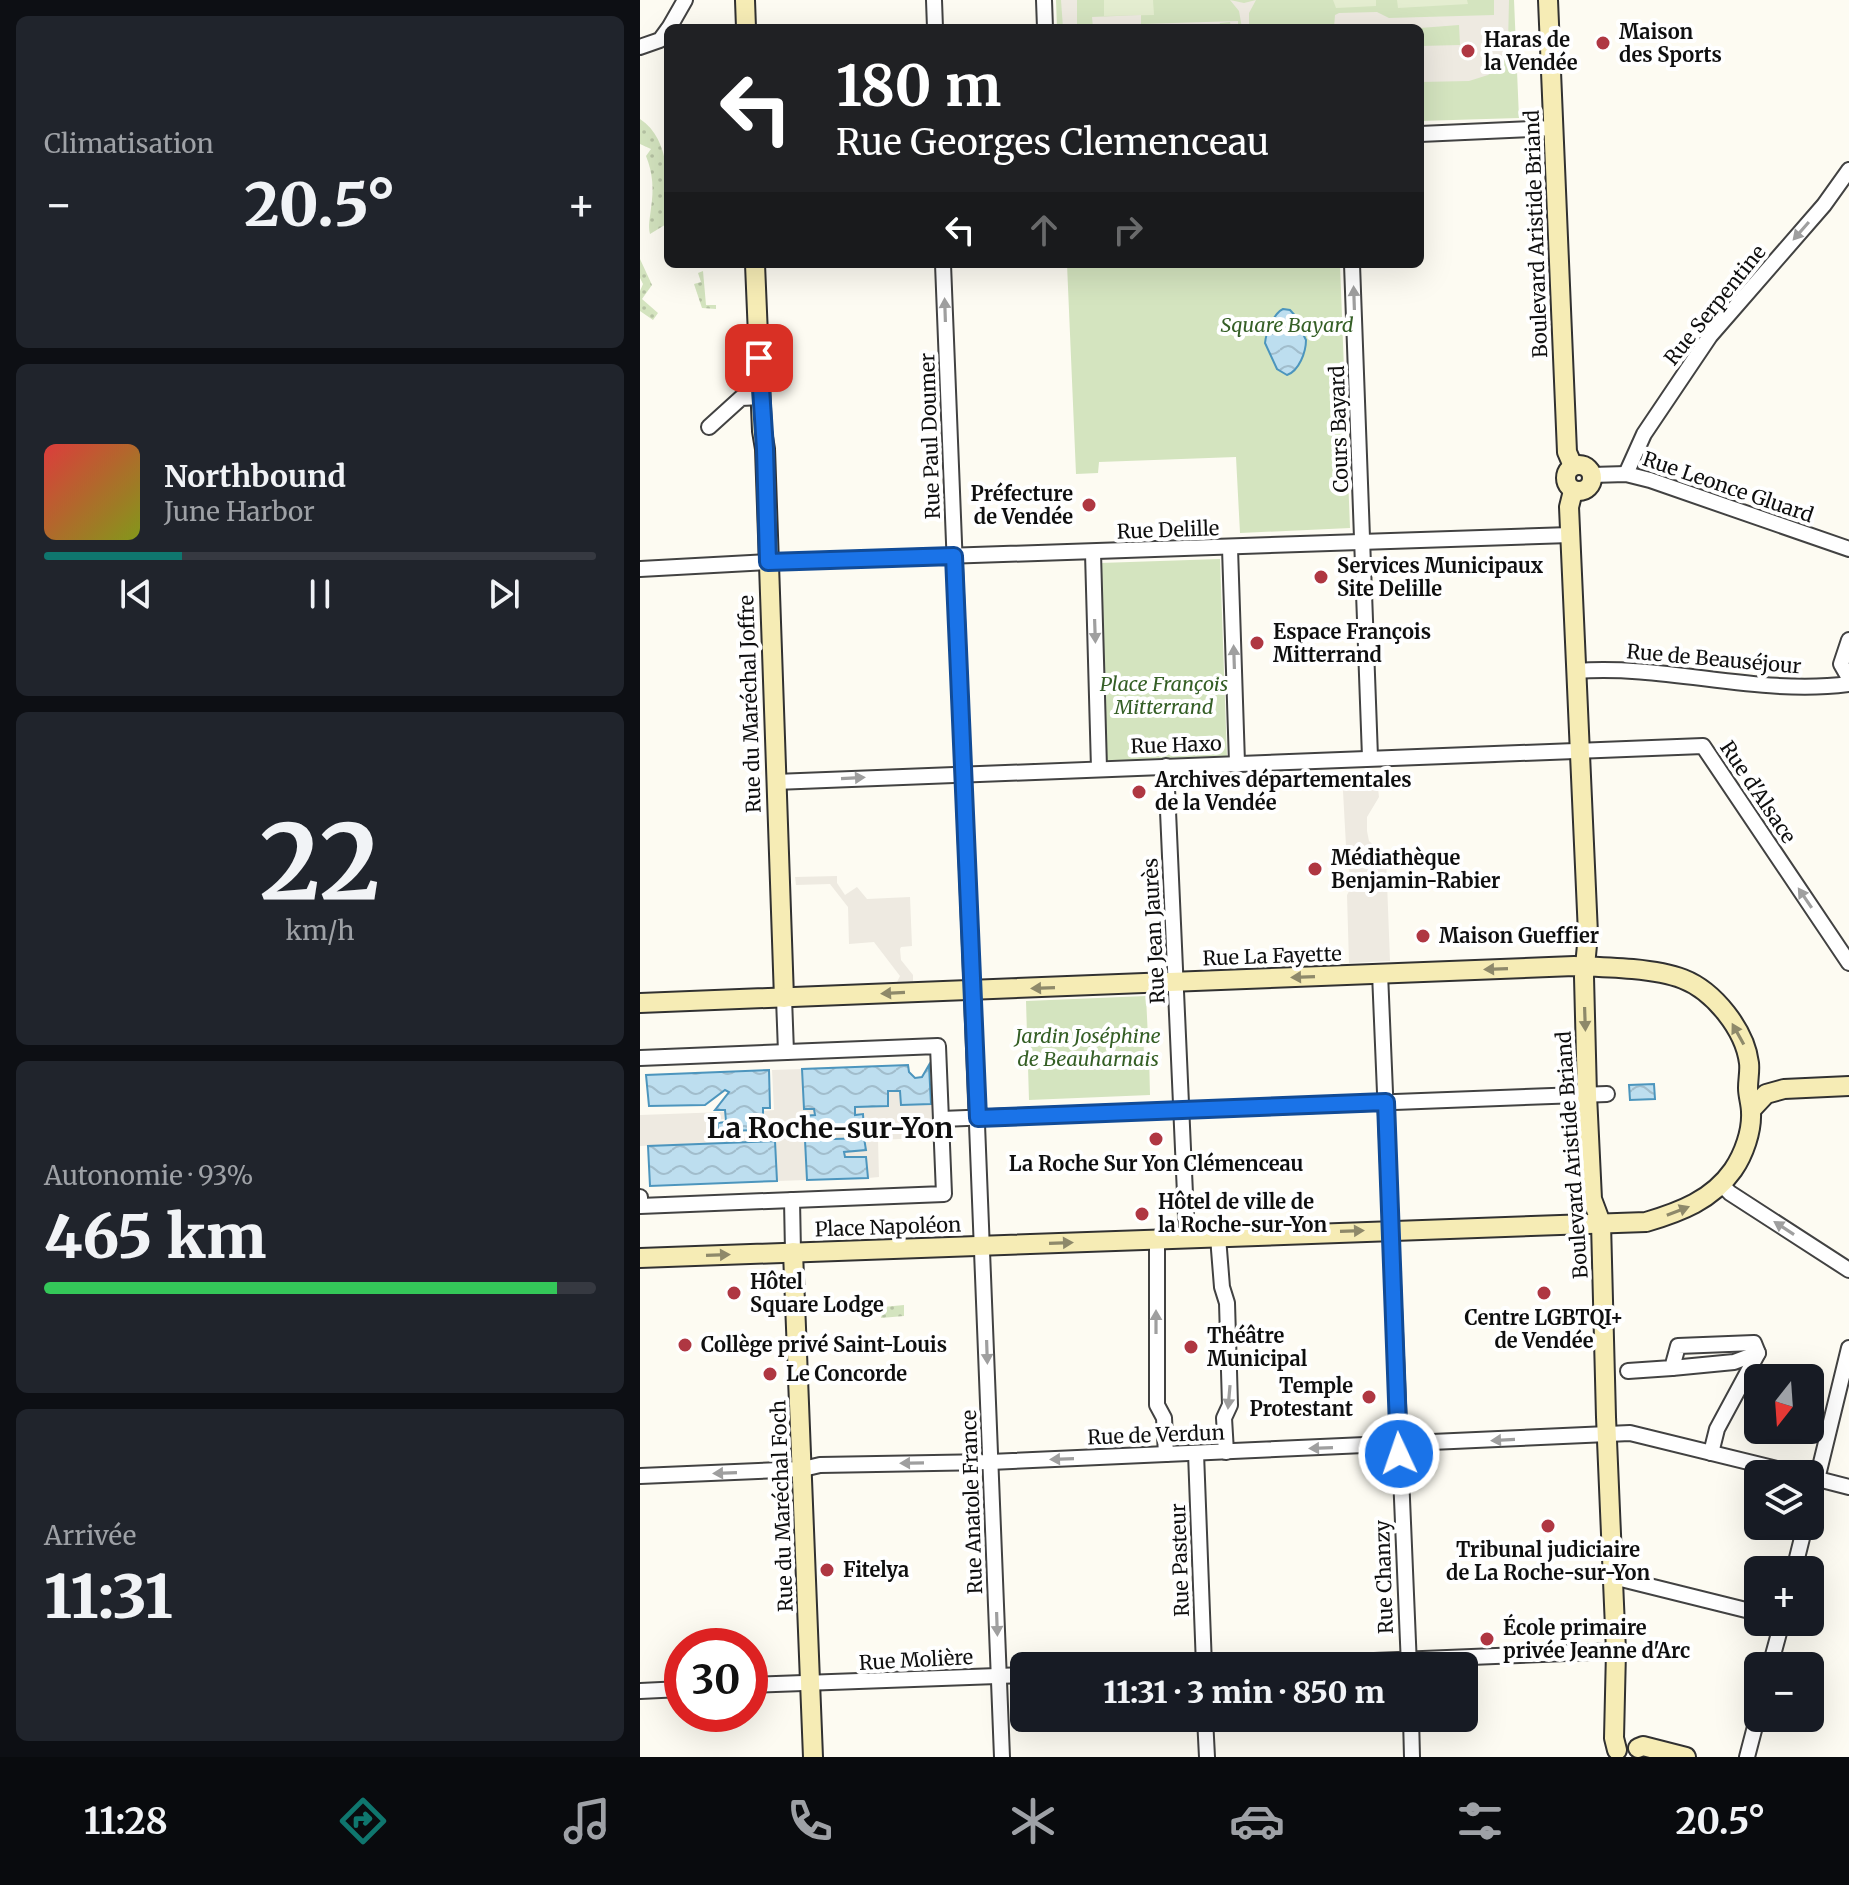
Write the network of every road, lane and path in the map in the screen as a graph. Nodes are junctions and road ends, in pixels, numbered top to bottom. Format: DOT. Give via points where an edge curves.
graph roads {
  1 [pos="685,0"];
  2 [pos="745,0"];
  3 [pos="934,0"];
  4 [pos="1044,0"];
  5 [pos="1548,0"];
  6 [pos="671,24"];
  7 [pos="746,24"];
  8 [pos="935,24"];
  9 [pos="1045,24"];
  10 [pos="664,34"];
  11 [pos="640,47"];
  12 [pos="1554,128"];
  13 [pos="1424,134"];
  14 [pos="1849,170"];
  15 [pos="755,268"];
  16 [pos="943,268"];
  17 [pos="1352,268"];
  18 [pos="761,397"];
  19 [pos="709,427"];
  20 [pos="1573,466"];
  21 [pos="1626,474"];
  22 [pos="1592,475"];
  23 [pos="1573,491"];
  24 [pos="1570,535"];
  25 [pos="1363,544"];
  26 [pos="1230,548"];
  27 [pos="1849,549"];
  28 [pos="1093,553"];
  29 [pos="954,556"];
  30 [pos="768,562"];
  31 [pos="640,569"];
  32 [pos="1849,640"];
  33 [pos="1576,671"];
  34 [pos="1849,681"];
  35 [pos="1579,749"];
  36 [pos="1370,757"];
  37 [pos="1237,763"];
  38 [pos="1166,766"];
  39 [pos="1099,768"];
  40 [pos="964,773"];
  41 [pos="775,782"];
  42 [pos="1588,944"];
  43 [pos="1849,963"];
  44 [pos="1579,966"];
  45 [pos="1380,973"];
  46 [pos="1683,979"];
  47 [pos="1177,982"];
  48 [pos="971,991"];
  49 [pos="784,998"];
  50 [pos="640,1003"];
  51 [pos="786,1052"];
  52 [pos="640,1058"];
  53 [pos="1750,1064"];
  54 [pos="1849,1086"];
  55 [pos="1784,1089"];
  56 [pos="1607,1094"];
  57 [pos="1587,1095"];
  58 [pos="1386,1102"];
  59 [pos="1182,1110"];
  60 [pos="1751,1110"];
  61 [pos="978,1118"];
  62 [pos="941,1119"];
  63 [pos="1721,1184"];
  64 [pos="640,1197"];
  65 [pos="792,1200"];
  66 [pos="1601,1223"];
  67 [pos="1391,1230"];
  68 [pos="1218,1237"];
  69 [pos="1187,1239"];
  70 [pos="1157,1240"];
  71 [pos="983,1246"];
  72 [pos="793,1252"];
  73 [pos="640,1258"];
  74 [pos="1849,1270"];
  75 [pos="1849,1348"];
  76 [pos="1758,1353"];
  77 [pos="1672,1368"];
  78 [pos="1628,1371"];
  79 [pos="1606,1435"];
  80 [pos="1399,1444"];
  81 [pos="1226,1452"];
  82 [pos="1196,1453"];
  83 [pos="1711,1453"];
  84 [pos="1166,1454"];
  85 [pos="1819,1460"];
  86 [pos="1744,1461"];
  87 [pos="990,1462"];
  88 [pos="803,1469"];
  89 [pos="640,1476"];
  90 [pos="1824,1481"];
  91 [pos="1849,1487"];
  92 [pos="1613,1577"];
  93 [pos="1744,1610"];
  94 [pos="1616,1651"];
  95 [pos="1203,1652"];
  96 [pos="1408,1652"];
  97 [pos="1478,1659"];
  98 [pos="999,1676"];
  99 [pos="1010,1676"];
  100 [pos="811,1684"];
  101 [pos="768,1685"];
  102 [pos="664,1690"];
  103 [pos="640,1691"];
  104 [pos="1206,1732"];
  105 [pos="1411,1732"];
  106 [pos="1754,1732"];
  107 [pos="1629,1751"];
  108 [pos="813,1757"];
  109 [pos="1002,1757"];
  110 [pos="1207,1757"];
  111 [pos="1412,1757"];
  112 [pos="1686,1757"];
  113 [pos="1747,1757"];
  1 -- 6 [label="street"];
  2 -- 7 [label="street"];
  3 -- 8 [label="street"];
  4 -- 9 [label="street"];
  5 -- 12 [label="street, Boulevard Aristide Briand"];
  10 -- 11 [label="street"];
  12 -- 13 [label="street"];
  12 -- 20 [label="street, Boulevard Aristide Briand" via="1567,452"];
  14 -- 21 [label="street, Rue Serpentine, one-way" via="1710,336 1644,434"];
  15 -- 18 [label="street, Rue du Maréchal Joffre"];
  29 -- 16 [label="street, Rue Paul Doumer, one-way"];
  25 -- 17 [label="street, Cours Bayard, one-way"];
  18 -- 19 [label="street" via="741,398"];
  18 -- 30 [label="street, Rue du Maréchal Joffre"];
  20 -- 22 [label="street" via="1587,467"];
  20 -- 23 [label="street, Boulevard Aristide Briand" via="1565,482"];
  21 -- 22 [label="street, Rue Leonce Gluard"];
  21 -- 27 [label="street, Rue Leonce Gluard"];
  22 -- 23 [label="street" via="1588,488"];
  23 -- 24 [label="street, Boulevard Aristide Briand"];
  24 -- 25 [label="street, Rue Delille"];
  24 -- 33 [label="street, Boulevard Aristide Briand"];
  25 -- 26 [label="street, Rue Delille"];
  25 -- 36 [label="street, Cours Bayard"];
  26 -- 28 [label="street, Rue Delille"];
  37 -- 26 [label="street, one-way"];
  28 -- 29 [label="street, Rue Delille"];
  28 -- 39 [label="street, one-way"];
  29 -- 30 [label="street, Rue Delille"];
  29 -- 40 [label="street, Rue Paul Doumer"];
  30 -- 31 [label="street, Rue Delille"];
  30 -- 41 [label="street, Rue du Maréchal Joffre"];
  32 -- 34 [label="street" via="1841,664"];
  33 -- 34 [label="street, Rue de Beauséjour" via="1808,688"];
  33 -- 35 [label="street, Boulevard Aristide Briand"];
  35 -- 36 [label="street, Rue Haxo"];
  35 -- 42 [label="street, Boulevard Aristide Briand"];
  43 -- 35 [label="street, Rue d'Alsace, one-way" via="1703,746"];
  36 -- 37 [label="street, Rue Haxo"];
  37 -- 38 [label="street, Rue Haxo"];
  38 -- 39 [label="street, Rue Haxo"];
  38 -- 47 [label="street, Rue Jean Jaurès"];
  39 -- 40 [label="street, Rue Haxo"];
  41 -- 40 [label="street, Rue Haxo, one-way"];
  40 -- 48 [label="street, Rue Paul Doumer"];
  41 -- 49 [label="street, Rue du Maréchal Joffre"];
  42 -- 44 [label="street, Boulevard Aristide Briand"];
  42 -- 46 [label="street" via="1602,955 1646,961"];
  44 -- 45 [label="street, Rue La Fayette, one-way"];
  44 -- 46 [label="street, Rue La Fayette"];
  44 -- 57 [label="street, Boulevard Aristide Briand, one-way"];
  45 -- 47 [label="street, Rue La Fayette, one-way"];
  45 -- 58 [label="street, Rue Chanzy"];
  53 -- 46 [label="street, one-way" via="1732,1022 1708,993"];
  47 -- 48 [label="street, Rue La Fayette, one-way"];
  47 -- 59 [label="street, Rue Jean Jaurès"];
  48 -- 49 [label="street, one-way"];
  48 -- 61 [label="street, Place Napoléon"];
  49 -- 50 [label="street"];
  49 -- 51 [label="street"];
  51 -- 52 [label="street, Place Napoléon"];
  51 -- 62 [label="street, Place Napoléon" via="938,1046"];
  53 -- 55 [label="street"];
  53 -- 60 [label="street"];
  54 -- 55 [label="street"];
  55 -- 60 [label="street" via="1766,1094"];
  56 -- 57 [label="street"];
  57 -- 58 [label="street"];
  57 -- 66 [label="street, Boulevard Aristide Briand" via="1592,1199"];
  58 -- 59 [label="street"];
  58 -- 67 [label="street, Rue Chanzy"];
  59 -- 61 [label="street"];
  59 -- 69 [label="street, Rue Jean Jaurès"];
  60 -- 63 [label="street" via="1742,1155"];
  61 -- 62 [label="street"];
  61 -- 71 [label="street, Place Napoléon"];
  62 -- 65 [label="street, Place Napoléon" via="944,1194"];
  66 -- 63 [label="street, one-way" via="1646,1222 1682,1211"];
  74 -- 63 [label="street, one-way"];
  64 -- 65 [label="street, Place Napoléon" via="640,1206"];
  65 -- 72 [label="street"];
  66 -- 67 [label="street"];
  66 -- 79 [label="street, Boulevard Aristide Briand"];
  68 -- 67 [label="street, one-way"];
  67 -- 80 [label="street, Rue Chanzy"];
  68 -- 69 [label="street"];
  68 -- 81 [label="street, one-way" via="1227,1303"];
  69 -- 70 [label="street"];
  71 -- 70 [label="street, one-way"];
  84 -- 70 [label="street, one-way" via="1164,1418 1157,1405"];
  71 -- 72 [label="street, Place Napoléon"];
  71 -- 87 [label="street, Rue Anatole France, one-way"];
  73 -- 72 [label="street, Place Napoléon, one-way"];
  72 -- 88 [label="street, Rue du Maréchal Foch"];
  75 -- 85 [label="street"];
  76 -- 77 [label="street" via="1734,1362"];
  76 -- 77 [label="street" via="1754,1343 1678,1346"];
  76 -- 83 [label="street" via="1717,1429"];
  77 -- 78 [label="street"];
  79 -- 80 [label="street, Rue de Verdun, one-way"];
  79 -- 83 [label="street, Rue de Verdun" via="1630,1433"];
  79 -- 92 [label="street, Boulevard Aristide Briand"];
  80 -- 81 [label="street, Rue de Verdun, one-way"];
  80 -- 96 [label="street, Rue Chanzy"];
  81 -- 82 [label="street, Rue de Verdun"];
  82 -- 84 [label="street, Rue de Verdun"];
  82 -- 95 [label="street, Rue Pasteur"];
  83 -- 86 [label="street, Rue de Verdun"];
  84 -- 87 [label="street, Rue de Verdun, one-way"];
  87 -- 88 [label="street, Rue de Verdun, one-way"];
  87 -- 98 [label="street, Rue Anatole France, one-way"];
  88 -- 89 [label="street, Rue de Verdun, one-way"];
  88 -- 100 [label="street, Rue du Maréchal Foch"];
  90 -- 91 [label="street"];
  92 -- 93 [label="street"];
  92 -- 94 [label="street, Boulevard Aristide Briand"];
  94 -- 97 [label="street"];
  94 -- 107 [label="street, Boulevard Aristide Briand" via="1614,1738"];
  98 -- 99 [label="street, Rue Molière"];
  98 -- 100 [label="street, Rue Molière"];
  98 -- 109 [label="street, Rue Anatole France"];
  100 -- 101 [label="street, Rue Molière"];
  100 -- 108 [label="street, Rue du Maréchal Foch"];
  102 -- 103 [label="street"];
  104 -- 110 [label="street"];
  105 -- 111 [label="street"];
  106 -- 113 [label="street"];
  107 -- 112 [label="street" via="1643,1746"];
}
